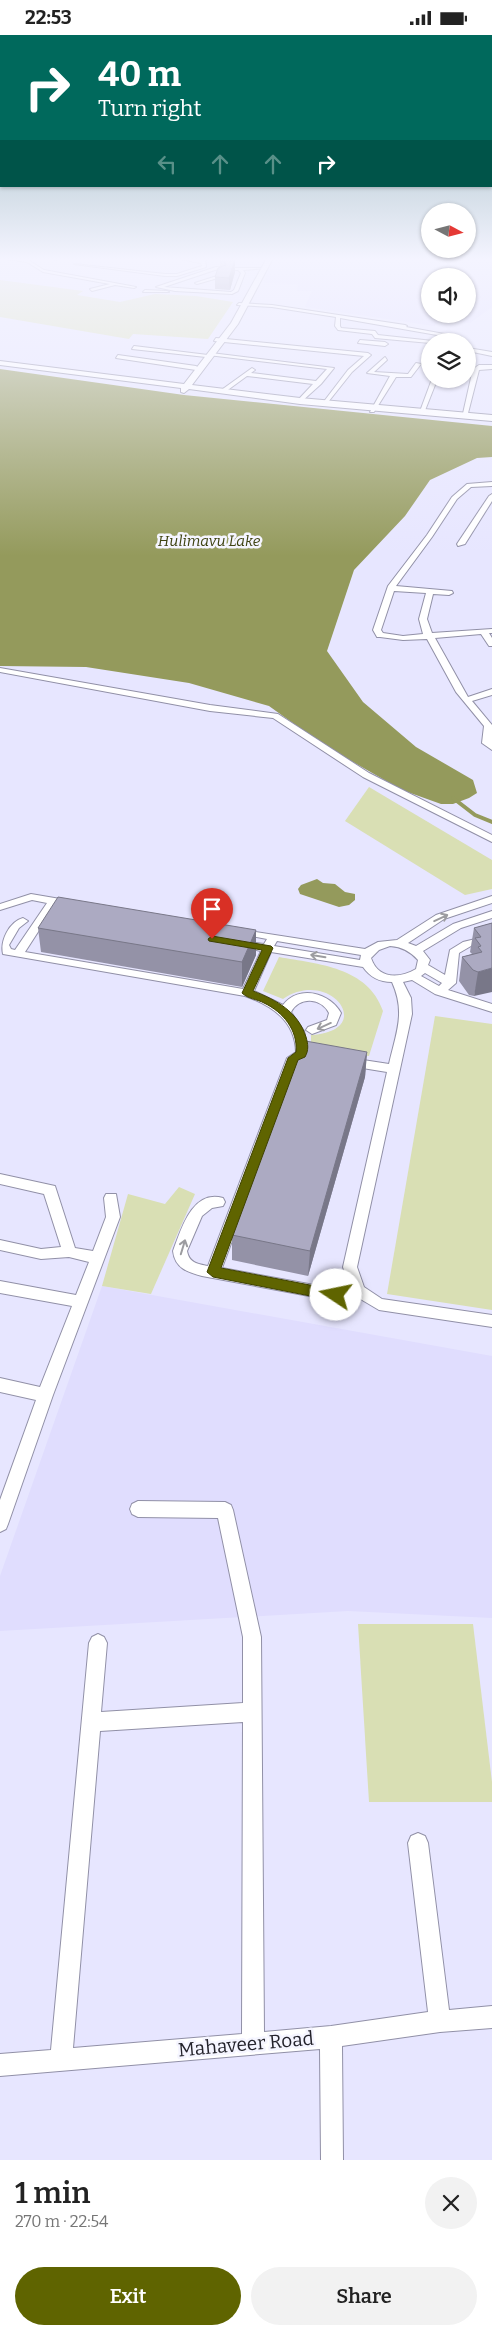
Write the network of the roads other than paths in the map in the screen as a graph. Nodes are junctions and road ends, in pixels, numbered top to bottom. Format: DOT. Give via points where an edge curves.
graph roads {
  1 [pos="119,357"];
  2 [pos="206,357"];
  3 [pos="206,357"];
  4 [pos="228,357"];
  5 [pos="366,357"];
  6 [pos="385,359"];
  7 [pos="264,361"];
  8 [pos="0,364"];
  9 [pos="418,364"];
  10 [pos="492,367"];
  11 [pos="196,368"];
  12 [pos="476,369"];
  13 [pos="246,374"];
  14 [pos="394,375"];
  15 [pos="319,383"];
  16 [pos="182,388"];
  17 [pos="431,388"];
  18 [pos="471,388"];
  19 [pos="223,391"];
  20 [pos="300,401"];
  21 [pos="325,404"];
  22 [pos="373,410"];
  23 [pos="421,413"];
  24 [pos="464,417"];
  25 [pos="492,420"];
  26 [pos="492,484"];
  27 [pos="492,496"];
  28 [pos="462,544"];
  29 [pos="391,588"];
  30 [pos="430,591"];
  31 [pos="449,593"];
  32 [pos="488,631"];
  33 [pos="430,636"];
  34 [pos="492,644"];
  35 [pos="0,670"];
  36 [pos="492,692"];
  37 [pos="467,700"];
  38 [pos="492,747"];
  39 [pos="492,839"];
  40 [pos="492,899"];
  41 [pos="53,901"];
  42 [pos="82,905"];
  43 [pos="0,907"];
  44 [pos="46,911"];
  45 [pos="492,914"];
  46 [pos="75,916"];
  47 [pos="22,921"];
  48 [pos="225,929"];
  49 [pos="273,937"];
  50 [pos="492,938"];
  51 [pos="229,942"];
  52 [pos="400,943"];
  53 [pos="268,948"];
  54 [pos="416,950"];
  55 [pos="18,955"];
  56 [pos="367,959"];
  57 [pos="422,966"];
  58 [pos="414,976"];
  59 [pos="396,979"];
  60 [pos="450,983"];
  61 [pos="439,991"];
  62 [pos="248,993"];
  63 [pos="492,1008"];
  64 [pos="285,1012"];
  65 [pos="312,1030"];
  66 [pos="302,1054"];
  67 [pos="320,1057"];
  68 [pos="338,1060"];
  69 [pos="394,1069"];
  70 [pos="0,1179"];
  71 [pos="111,1198"];
  72 [pos="218,1202"];
  73 [pos="0,1245"];
  74 [pos="69,1252"];
  75 [pos="98,1258"];
  76 [pos="213,1272"];
  77 [pos="0,1287"];
  78 [pos="359,1291"];
  79 [pos="82,1302"];
  80 [pos="492,1321"];
  81 [pos="0,1385"];
  82 [pos="45,1395"];
  83 [pos="6,1492"];
  84 [pos="138,1509"];
  85 [pos="0,1524"];
  86 [pos="98,1643"];
  87 [pos="252,1712"];
  88 [pos="91,1722"];
  89 [pos="418,1843"];
  90 [pos="492,2017"];
  91 [pos="440,2021"];
  92 [pos="331,2037"];
  93 [pos="253,2043"];
  94 [pos="61,2061"];
  95 [pos="0,2065"];
  96 [pos="332,2160"];
  1 -- 11 [label="street"];
  2 -- 11 [label="main road"];
  3 -- 16 [label="main road"];
  4 -- 7 [label="street"];
  5 -- 21 [label="street" via="350,371"];
  6 -- 14 [label="street" via="370,373"];
  7 -- 13 [label="street"];
  7 -- 15 [label="street" via="331,368"];
  8 -- 16 [label="main road"];
  9 -- 14 [label="street" via="409,376"];
  10 -- 12 [label="street"];
  11 -- 16 [label="main road"];
  13 -- 15 [label="street"];
  13 -- 19 [label="street"];
  14 -- 22 [label="street"];
  15 -- 20 [label="street"];
  16 -- 19 [label="main road"];
  16 -- 22 [label="main road"];
  17 -- 23 [label="street"];
  18 -- 24 [label="street"];
  19 -- 20 [label="main road"];
  20 -- 21 [label="main road"];
  21 -- 22 [label="main road"];
  22 -- 23 [label="main road"];
  22 -- 25 [label="main road"];
  23 -- 24 [label="main road"];
  24 -- 25 [label="main road"];
  26 -- 29 [label="street" via="469,485 454,497"];
  27 -- 28 [label="street"];
  29 -- 30 [label="street"];
  29 -- 33 [label="street" via="377,630 380,635 403,638"];
  30 -- 31 [label="street"];
  30 -- 33 [label="street" via="423,619 426,633"];
  32 -- 33 [label="street"];
  32 -- 34 [label="street"];
  33 -- 37 [label="street"];
  35 -- 39 [label="street" via="210,708 275,716 366,775"];
  36 -- 37 [label="street"];
  37 -- 38 [label="street" via="488,726 488,743"];
  52 -- 40 [label="street, one-way" via="440,917"];
  41 -- 42 [label="street"];
  41 -- 43 [label="street" via="31,897"];
  41 -- 44 [label="street"];
  44 -- 46 [label="street"];
  44 -- 55 [label="street"];
  45 -- 54 [label="street" via="457,926"];
  47 -- 55 [label="street" via="3,947 6,952"];
  48 -- 49 [label="street"];
  49 -- 53 [label="street"];
  49 -- 56 [label="street"];
  50 -- 60 [label="street" via="467,943 454,952"];
  51 -- 53 [label="street"];
  52 -- 54 [label="street"];
  52 -- 56 [label="street" via="381,944"];
  56 -- 53 [label="street, one-way"];
  53 -- 62 [label="street"];
  54 -- 57 [label="street" via="424,960"];
  55 -- 62 [label="street"];
  56 -- 59 [label="street" via="377,975"];
  57 -- 58 [label="street"];
  57 -- 60 [label="street"];
  58 -- 59 [label="street"];
  58 -- 61 [label="street"];
  59 -- 69 [label="street" via="406,1006"];
  60 -- 61 [label="street"];
  61 -- 63 [label="street"];
  62 -- 64 [label="street"];
  64 -- 65 [label="street, one-way" via="290,1003 302,998 317,998 330,1004 335,1013 332,1022"];
  64 -- 66 [label="street" via="301,1036"];
  66 -- 67 [label="street"];
  66 -- 76 [label="street" via="293,1058"];
  68 -- 69 [label="street"];
  69 -- 78 [label="street" via="350,1267"];
  70 -- 74 [label="street" via="50,1190"];
  71 -- 75 [label="street" via="113,1217"];
  76 -- 72 [label="street, one-way" via="186,1265 180,1251 197,1210 208,1203"];
  73 -- 74 [label="street" via="41,1254"];
  74 -- 75 [label="street"];
  75 -- 79 [label="street"];
  76 -- 78 [label="street" via="336,1295"];
  77 -- 79 [label="street"];
  78 -- 80 [label="street" via="379,1304"];
  79 -- 82 [label="street"];
  81 -- 82 [label="street"];
  82 -- 83 [label="street"];
  83 -- 85 [label="street"];
  84 -- 87 [label="street" via="225,1510 252,1637"];
  86 -- 88 [label="street"];
  87 -- 88 [label="street"];
  87 -- 93 [label="street"];
  88 -- 94 [label="street"];
  89 -- 91 [label="street"];
  90 -- 91 [label="street, Mahaveer Road"];
  91 -- 92 [label="street, Mahaveer Road"];
  92 -- 93 [label="street, Mahaveer Road"];
  92 -- 96 [label="street"];
  93 -- 94 [label="street, Mahaveer Road"];
  94 -- 95 [label="street, Mahaveer Road"];
}
